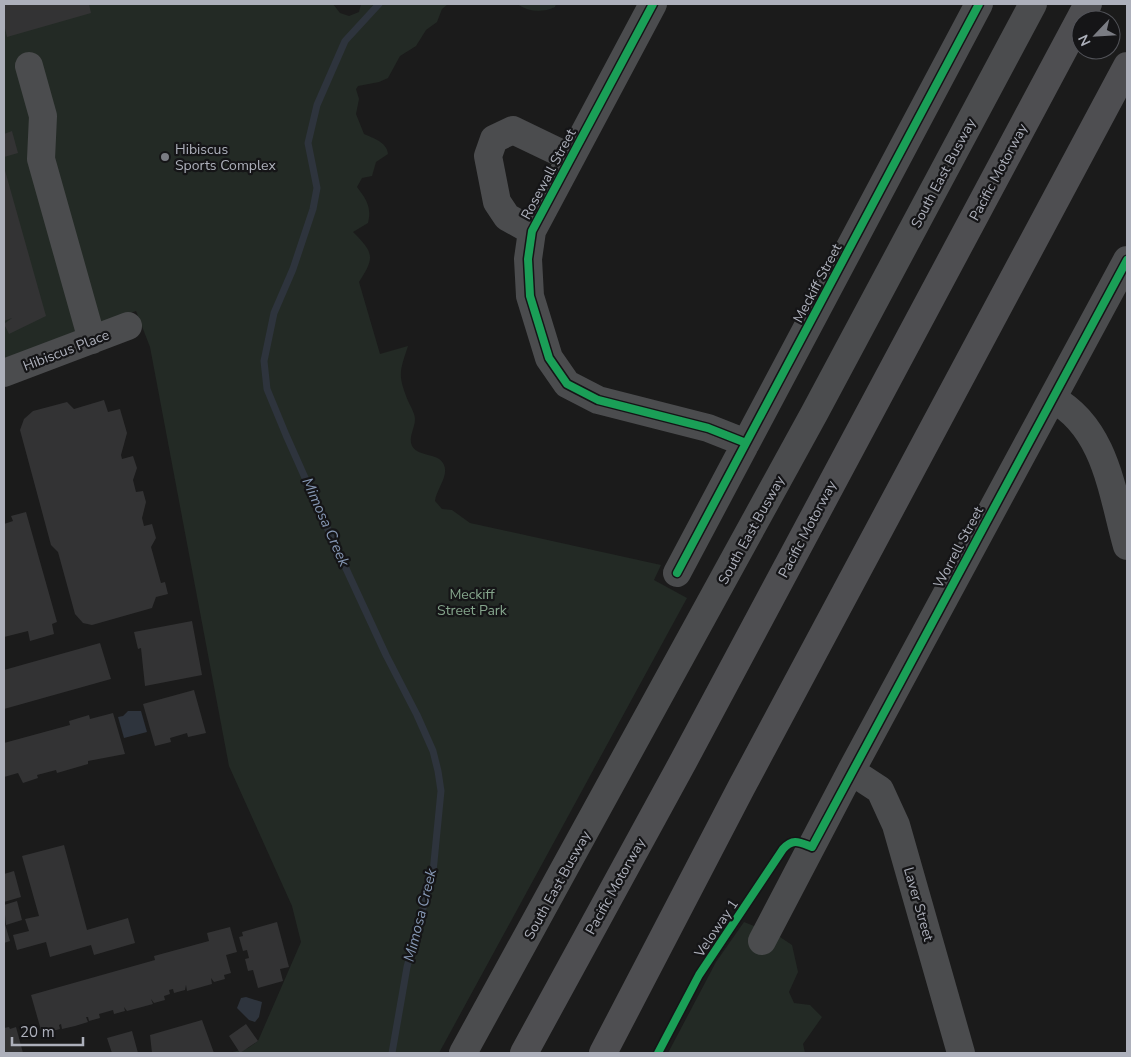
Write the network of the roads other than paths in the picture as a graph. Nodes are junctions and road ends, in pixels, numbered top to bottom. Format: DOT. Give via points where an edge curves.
graph roads {
  1 [pos="653,4"];
  2 [pos="980,4"];
  3 [pos="1033,4"];
  4 [pos="1088,4"];
  5 [pos="29,66"];
  6 [pos="1127,66"];
  7 [pos="571,158"];
  8 [pos="532,231"];
  9 [pos="1127,260"];
  10 [pos="128,326"];
  11 [pos="92,340"];
  12 [pos="4,373"];
  13 [pos="1053,399"];
  14 [pos="746,443"];
  15 [pos="1127,546"];
  16 [pos="677,573"];
  17 [pos="851,771"];
  18 [pos="762,941"];
  19 [pos="464,1053"];
  20 [pos="524,1053"];
  21 [pos="603,1053"];
  22 [pos="961,1053"];
  1 -- 7 [label="street, Rosewall Street"];
  2 -- 14 [label="street, Meckiff Street"];
  3 -- 19 [label="street, South East Busway" via="820,403"];
  4 -- 20 [label="highway, Pacific Motorway"];
  5 -- 11 [label="street" via="43,116 40,159"];
  6 -- 21 [label="highway"];
  7 -- 8 [label="street, Rosewall Street"];
  7 -- 8 [label="street" via="513,130 494,139 488,156 497,202 507,217"];
  8 -- 14 [label="street, Rosewall Street" via="528,258 530,296 549,358 567,384 598,400 708,428"];
  9 -- 13 [label="street, Worrell Street"];
  10 -- 11 [label="street, Hibiscus Place"];
  11 -- 12 [label="street, Hibiscus Place"];
  13 -- 15 [label="street" via="1074,412 1101,451"];
  13 -- 17 [label="street, Worrell Street"];
  14 -- 16 [label="street, Meckiff Street"];
  17 -- 18 [label="street, Worrell Street"];
  17 -- 22 [label="street, Laver Street" via="880,790 896,825"];
}
